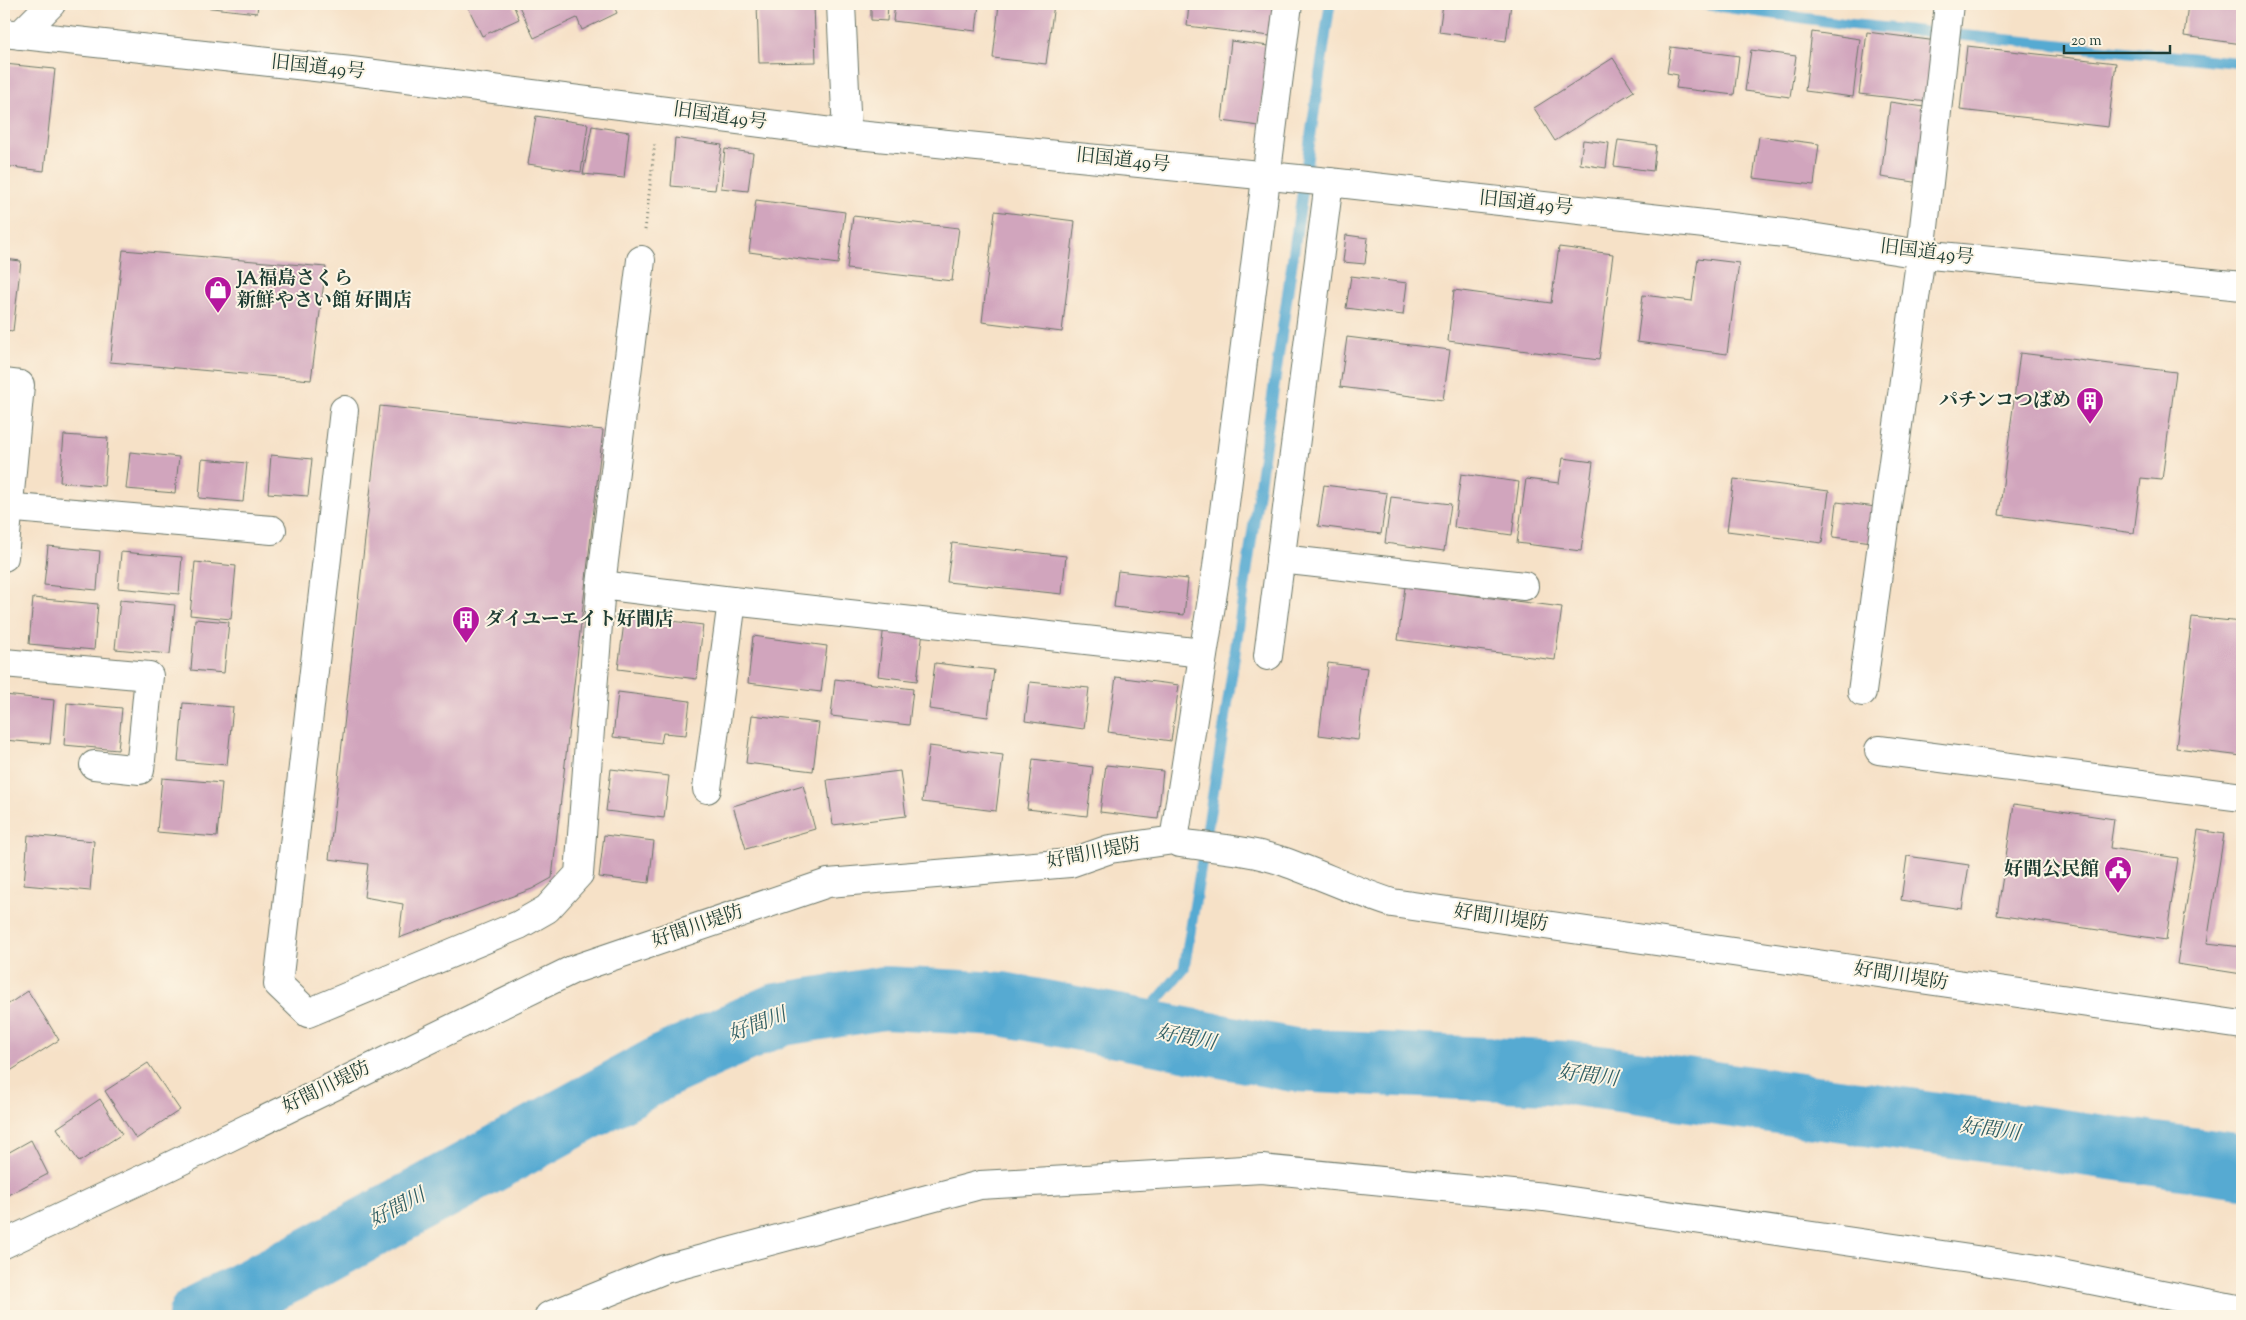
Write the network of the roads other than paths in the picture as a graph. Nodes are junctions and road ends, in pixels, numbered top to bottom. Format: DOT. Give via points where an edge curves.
graph roads {
  1 [pos="51,4"];
  2 [pos="841,4"];
  3 [pos="1288,4"];
  4 [pos="1946,24"];
  5 [pos="12,34"];
  6 [pos="847,134"];
  7 [pos="1272,176"];
  8 [pos="1324,182"];
  9 [pos="1921,254"];
  10 [pos="641,260"];
  11 [pos="2242,286"];
  12 [pos="4,384"];
  13 [pos="344,410"];
  14 [pos="6,507"];
  15 [pos="272,530"];
  16 [pos="4,557"];
  17 [pos="1280,559"];
  18 [pos="601,585"];
  19 [pos="1524,586"];
  20 [pos="732,601"];
  21 [pos="1204,652"];
  22 [pos="1268,656"];
  23 [pos="4,663"];
  24 [pos="1862,692"];
  25 [pos="1879,750"];
  26 [pos="94,765"];
  27 [pos="707,789"];
  28 [pos="2242,797"];
  29 [pos="1177,841"];
  30 [pos="2242,1025"];
  31 [pos="4,1244"];
  32 [pos="2242,1310"];
  33 [pos="549,1316"];
  1 -- 5 [label="street"];
  2 -- 6 [label="street"];
  3 -- 7 [label="street"];
  4 -- 9 [label="street"];
  5 -- 6 [label="street, 旧国道49号" via="351,72"];
  6 -- 7 [label="street, 旧国道49号"];
  7 -- 8 [label="street, 旧国道49号"];
  7 -- 21 [label="street"];
  8 -- 9 [label="street, 旧国道49号" via="1785,233"];
  8 -- 17 [label="street"];
  9 -- 11 [label="street, 旧国道49号"];
  9 -- 24 [label="street"];
  10 -- 18 [label="street"];
  12 -- 14 [label="street" via="20,385"];
  13 -- 18 [label="street" via="278,984 308,1013 519,925 547,908 579,874"];
  14 -- 15 [label="street"];
  14 -- 16 [label="street"];
  17 -- 19 [label="street"];
  17 -- 22 [label="street"];
  18 -- 20 [label="street"];
  20 -- 21 [label="street"];
  20 -- 27 [label="street"];
  21 -- 29 [label="street"];
  23 -- 26 [label="street" via="148,676 140,770"];
  25 -- 28 [label="street"];
  29 -- 30 [label="street, 好間川堤防" via="1284,862 1392,903"];
  29 -- 31 [label="street, 好間川堤防" via="1110,849 1070,863 828,883 582,967"];
  32 -- 33 [label="street" via="2031,1268 1554,1198 1262,1169 980,1185 665,1269"];
}
